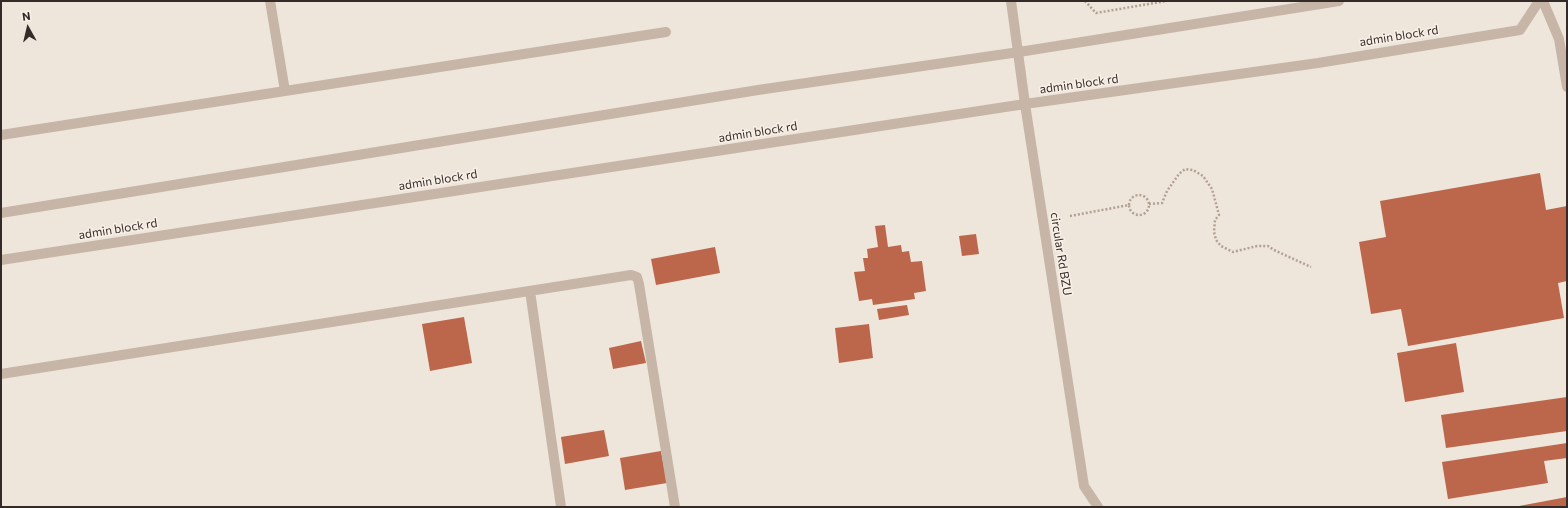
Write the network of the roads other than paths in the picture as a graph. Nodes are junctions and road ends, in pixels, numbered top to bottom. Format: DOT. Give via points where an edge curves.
graph roads {
  1 [pos="270,1"];
  2 [pos="1011,1"];
  3 [pos="1339,1"];
  4 [pos="1539,1"];
  5 [pos="1543,1"];
  6 [pos="666,32"];
  7 [pos="1019,52"];
  8 [pos="1567,87"];
  9 [pos="285,91"];
  10 [pos="1025,104"];
  11 [pos="1,135"];
  12 [pos="1,213"];
  13 [pos="1,260"];
  14 [pos="530,291"];
  15 [pos="1,374"];
  16 [pos="561,507"];
  17 [pos="675,507"];
  18 [pos="1098,507"];
  1 -- 9 [label="street"];
  2 -- 7 [label="street, circular Rd BZU"];
  3 -- 7 [label="street"];
  4 -- 10 [label="street, admin block rd" via="1520,30 1318,63"];
  5 -- 8 [label="street" via="1559,39"];
  6 -- 9 [label="street"];
  7 -- 10 [label="street, circular Rd BZU"];
  7 -- 12 [label="street" via="758,90"];
  9 -- 11 [label="street"];
  10 -- 13 [label="street, admin block rd"];
  10 -- 18 [label="street, circular Rd BZU" via="1084,486"];
  14 -- 15 [label="street"];
  14 -- 16 [label="street"];
  14 -- 17 [label="street" via="631,275 637,277"];
}
